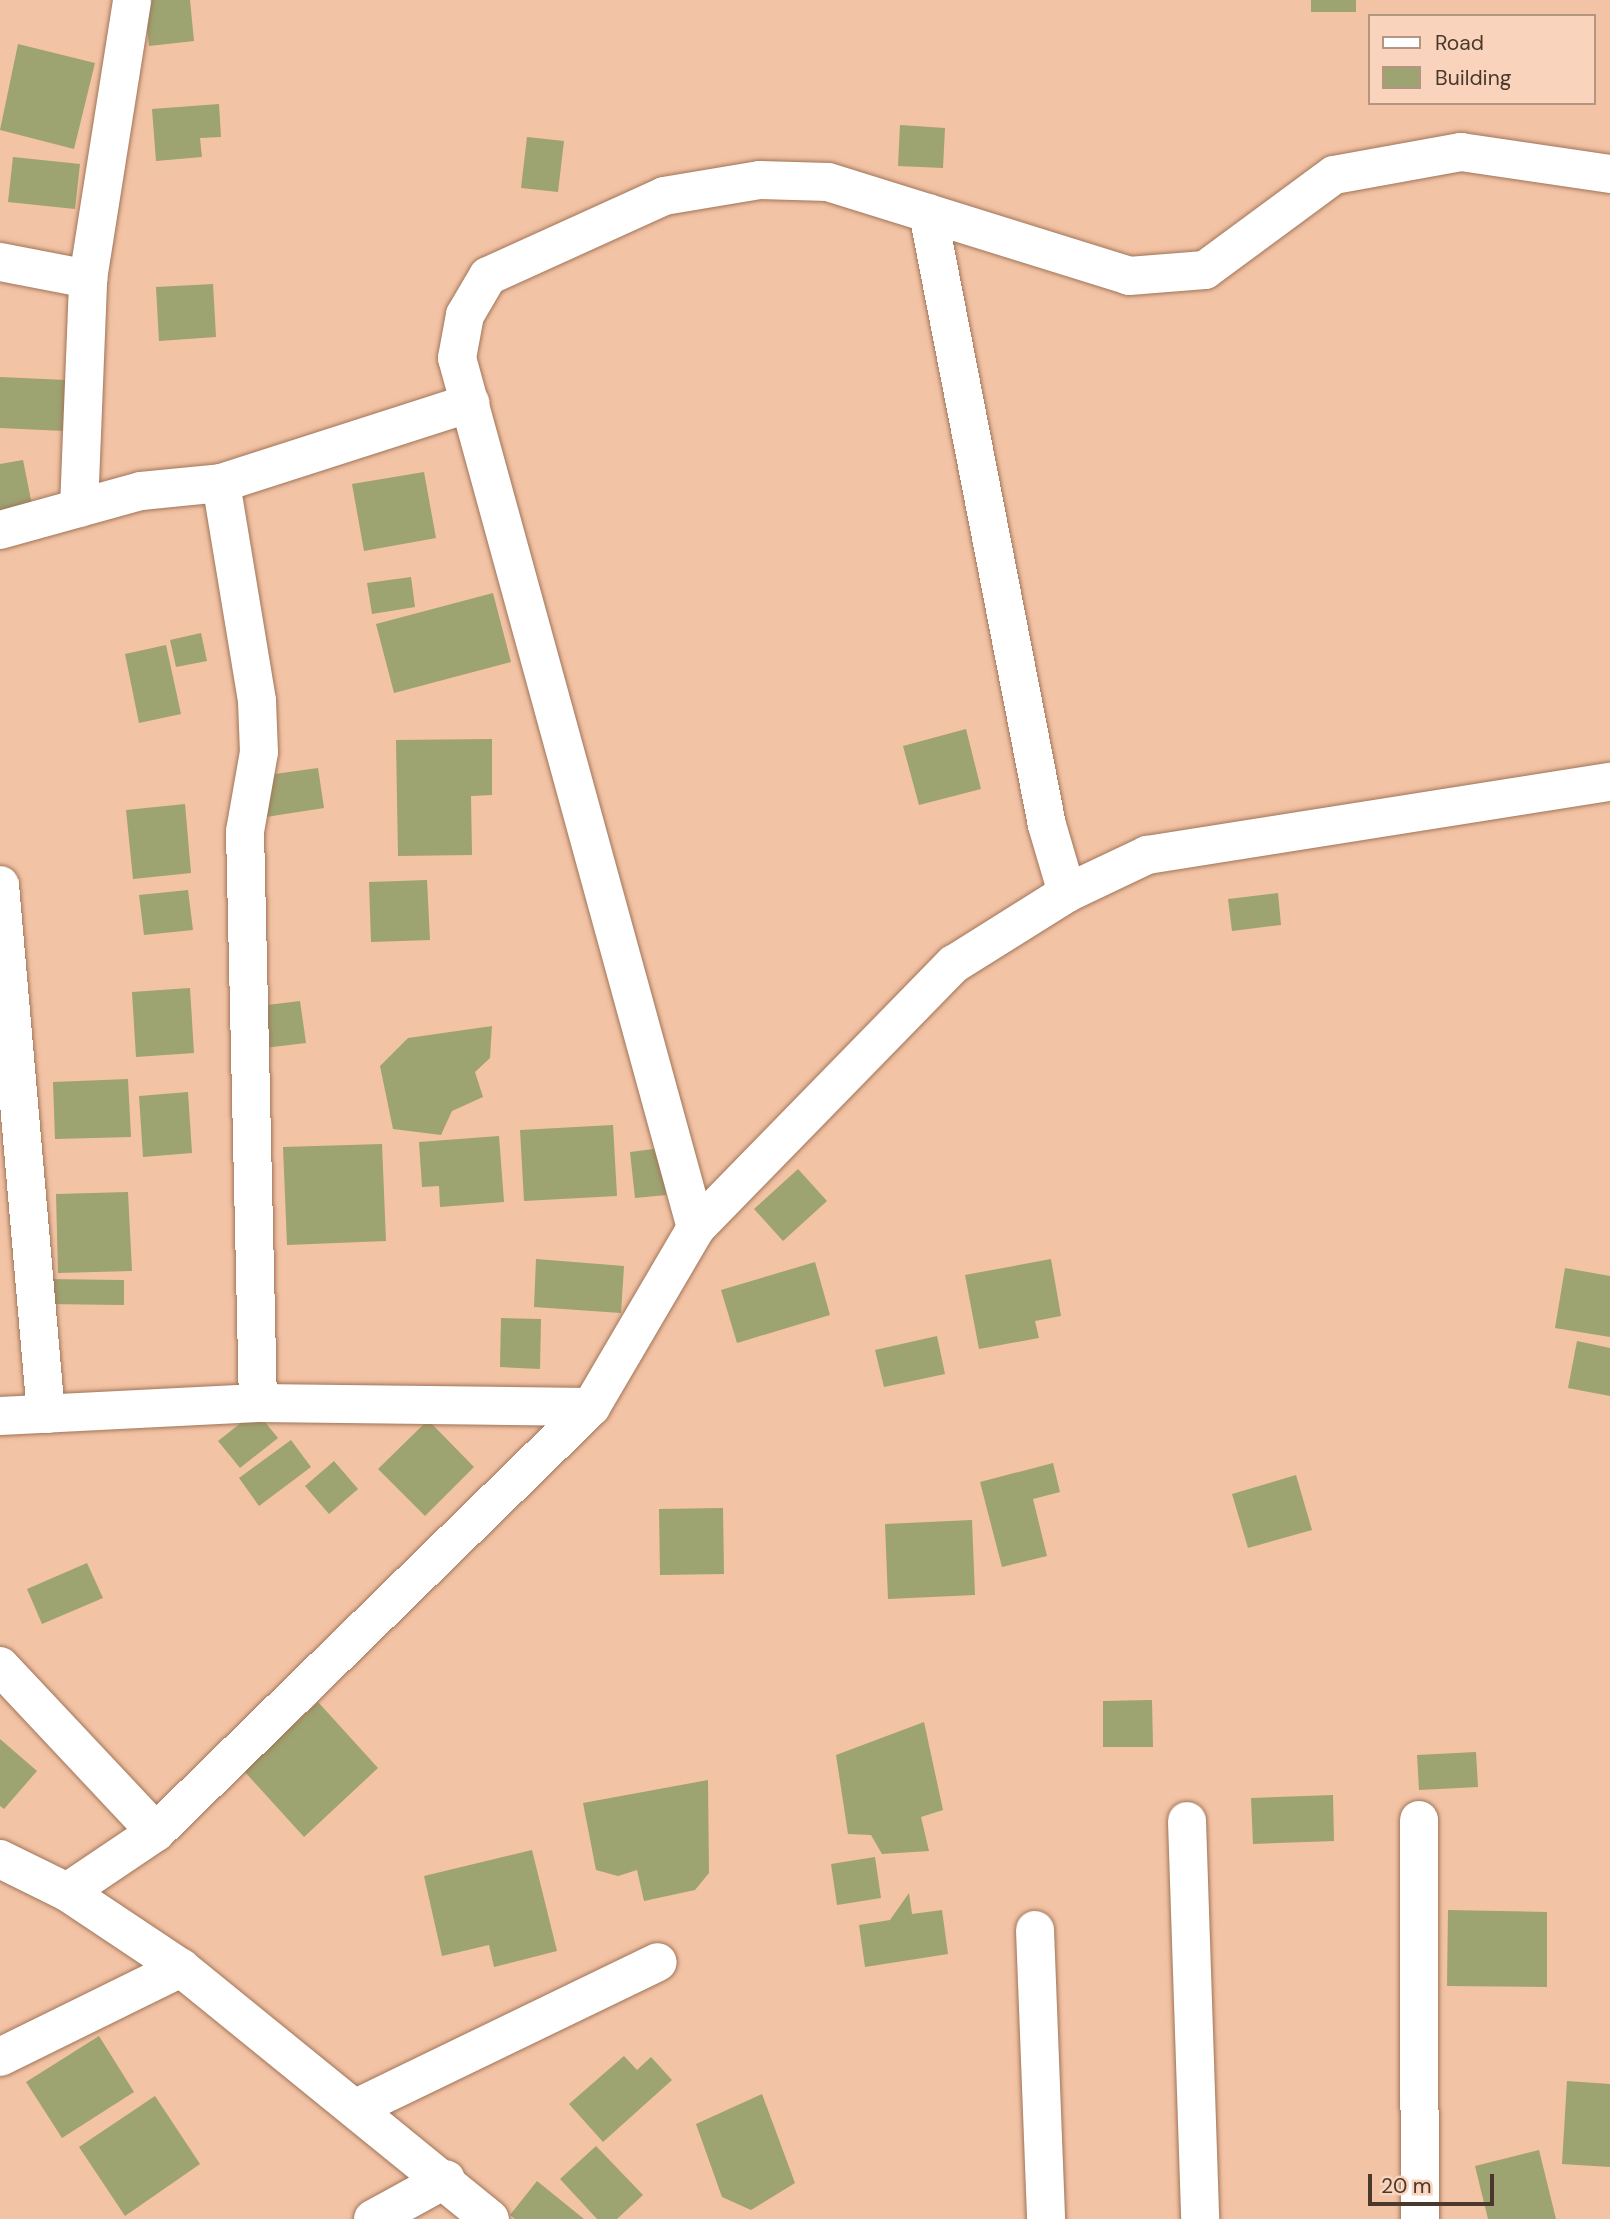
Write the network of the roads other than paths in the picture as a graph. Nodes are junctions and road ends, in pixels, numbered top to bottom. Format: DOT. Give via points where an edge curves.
graph roads {
  1 [pos="132,0"];
  2 [pos="1610,174"];
  3 [pos="928,213"];
  4 [pos="0,262"];
  5 [pos="88,279"];
  6 [pos="470,403"];
  7 [pos="221,483"];
  8 [pos="79,508"];
  9 [pos="0,530"];
  10 [pos="1610,782"];
  11 [pos="0,885"];
  12 [pos="1067,893"];
  13 [pos="696,1228"];
  14 [pos="258,1403"];
  15 [pos="591,1407"];
  16 [pos="47,1414"];
  17 [pos="0,1416"];
  18 [pos="0,1666"];
  19 [pos="1419,1820"];
  20 [pos="1187,1821"];
  21 [pos="156,1832"];
  22 [pos="0,1859"];
  23 [pos="67,1892"];
  24 [pos="1035,1930"];
  25 [pos="658,1962"];
  26 [pos="181,1968"];
  27 [pos="0,2057"];
  28 [pos="356,2108"];
  29 [pos="446,2179"];
  30 [pos="373,2219"];
  31 [pos="490,2219"];
  32 [pos="1046,2219"];
  33 [pos="1200,2219"];
  34 [pos="1420,2219"];
  1 -- 5 [label="street"];
  2 -- 3 [label="street" via="1461,152 1334,175 1205,270 1129,276"];
  3 -- 6 [label="street" via="828,182 760,180 664,196 488,276 465,315 457,358"];
  3 -- 12 [label="street" via="1047,825"];
  4 -- 5 [label="street"];
  5 -- 8 [label="street"];
  6 -- 7 [label="street"];
  6 -- 13 [label="street"];
  7 -- 8 [label="street" via="141,491"];
  7 -- 14 [label="street" via="259,752 245,831"];
  8 -- 9 [label="street"];
  10 -- 12 [label="street" via="1147,855"];
  11 -- 16 [label="street"];
  12 -- 13 [label="street" via="954,964"];
  13 -- 15 [label="street"];
  14 -- 15 [label="street"];
  14 -- 16 [label="street"];
  15 -- 21 [label="street"];
  16 -- 17 [label="street"];
  18 -- 21 [label="street"];
  19 -- 34 [label="street"];
  20 -- 33 [label="street"];
  21 -- 23 [label="street"];
  22 -- 23 [label="street"];
  23 -- 26 [label="street"];
  24 -- 32 [label="street"];
  25 -- 28 [label="street"];
  26 -- 27 [label="street"];
  26 -- 28 [label="street"];
  28 -- 29 [label="street"];
  29 -- 30 [label="street"];
  29 -- 31 [label="street"];
}
